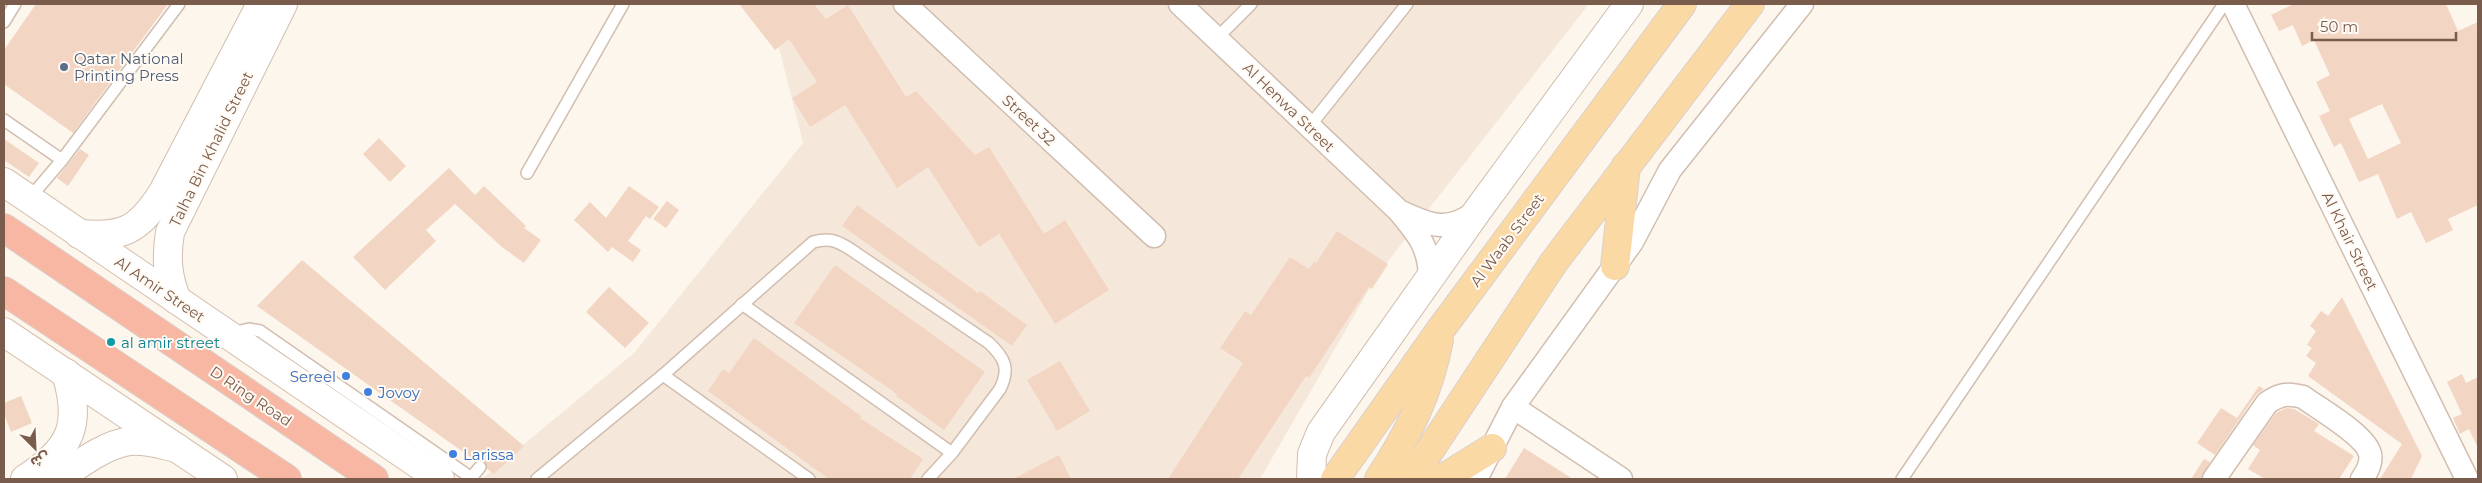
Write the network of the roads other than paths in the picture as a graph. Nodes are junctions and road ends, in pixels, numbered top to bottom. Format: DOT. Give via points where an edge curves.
graph roads {
  1 [pos="15,4"];
  2 [pos="179,4"];
  3 [pos="260,4"];
  4 [pos="283,4"];
  5 [pos="623,4"];
  6 [pos="905,4"];
  7 [pos="1180,4"];
  8 [pos="1251,4"];
  9 [pos="1407,4"];
  10 [pos="1629,4"];
  11 [pos="1682,4"];
  12 [pos="1750,4"];
  13 [pos="1802,4"];
  14 [pos="2224,4"];
  15 [pos="2233,4"];
  16 [pos="4,22"];
  17 [pos="1217,38"];
  18 [pos="4,120"];
  19 [pos="1309,127"];
  20 [pos="62,160"];
  21 [pos="1626,165"];
  22 [pos="527,173"];
  23 [pos="4,182"];
  24 [pos="28,200"];
  25 [pos="1478,210"];
  26 [pos="1399,211"];
  27 [pos="4,228"];
  28 [pos="79,234"];
  29 [pos="1154,236"];
  30 [pos="1615,266"];
  31 [pos="1430,280"];
  32 [pos="4,291"];
  33 [pos="177,300"];
  34 [pos="742,304"];
  35 [pos="1441,329"];
  36 [pos="4,332"];
  37 [pos="227,335"];
  38 [pos="66,373"];
  39 [pos="662,375"];
  40 [pos="1513,407"];
  41 [pos="177,448"];
  42 [pos="1492,448"];
  43 [pos="952,453"];
  44 [pos="480,467"];
  45 [pos="472,478"];
  46 [pos="25,479"];
  47 [pos="57,479"];
  48 [pos="222,479"];
  49 [pos="287,479"];
  50 [pos="374,479"];
  51 [pos="440,479"];
  52 [pos="537,479"];
  53 [pos="809,479"];
  54 [pos="928,479"];
  55 [pos="1311,479"];
  56 [pos="1335,479"];
  57 [pos="1379,479"];
  58 [pos="1411,479"];
  59 [pos="1442,479"];
  60 [pos="1476,479"];
  61 [pos="1621,479"];
  62 [pos="1902,479"];
  63 [pos="2214,479"];
  64 [pos="2362,479"];
  65 [pos="2467,479"];
  1 -- 16 [label="lane"];
  2 -- 20 [label="lane"];
  3 -- 28 [label="street, Talha Bin Khalid Street" via="150,214 135,227 118,234"];
  4 -- 33 [label="street, Talha Bin Khalid Street" via="170,232 166,265"];
  5 -- 22 [label="lane"];
  6 -- 29 [label="street, Street 32"];
  7 -- 17 [label="street, Al Henwa Street"];
  8 -- 17 [label="lane"];
  9 -- 19 [label="lane"];
  10 -- 25 [label="street"];
  11 -- 35 [label="main road, Al Waab Street"];
  12 -- 21 [label="main road"];
  13 -- 30 [label="street" via="1670,170 1632,242"];
  14 -- 62 [label="lane"];
  15 -- 65 [label="street, Al Khair Street"];
  17 -- 19 [label="street, Al Henwa Street"];
  18 -- 20 [label="lane"];
  19 -- 26 [label="street, Al Henwa Street"];
  20 -- 24 [label="lane"];
  21 -- 30 [label="main road"];
  21 -- 58 [label="main road" via="1554,262"];
  23 -- 24 [label="street, Al Amir Street"];
  24 -- 28 [label="street, Al Amir Street"];
  25 -- 26 [label="street, Al Henwa Street" via="1467,219 1441,226 1427,224"];
  25 -- 31 [label="street"];
  26 -- 31 [label="street, Al Henwa Street" via="1425,246"];
  27 -- 50 [label="highway, D Ring Road"];
  28 -- 33 [label="street, Al Amir Street"];
  30 -- 40 [label="street"];
  31 -- 55 [label="street" via="1321,432 1312,454"];
  32 -- 49 [label="highway"];
  33 -- 37 [label="street, Al Amir Street"];
  34 -- 39 [label="lane"];
  34 -- 43 [label="lane"];
  34 -- 43 [label="lane" via="813,242 826,239 850,249 989,343 1000,353 1006,377"];
  35 -- 56 [label="main road, Al Waab Street"];
  35 -- 57 [label="main road" via="1422,403 1406,437"];
  36 -- 38 [label="street"];
  37 -- 45 [label="lane" via="249,329 260,331"];
  37 -- 51 [label="street, Al Amir Street"];
  38 -- 41 [label="street"];
  38 -- 46 [label="street" via="74,405 72,426 55,456"];
  39 -- 52 [label="lane"];
  39 -- 53 [label="lane"];
  40 -- 42 [label="street"];
  40 -- 61 [label="street"];
  41 -- 47 [label="street" via="131,441 105,449"];
  41 -- 48 [label="street"];
  42 -- 59 [label="main road"];
  42 -- 60 [label="street"];
  43 -- 54 [label="lane"];
  44 -- 45 [label="lane"];
  63 -- 64 [label="street" via="2267,403 2279,394 2303,397 2364,441 2370,455 2368,470"];
}
